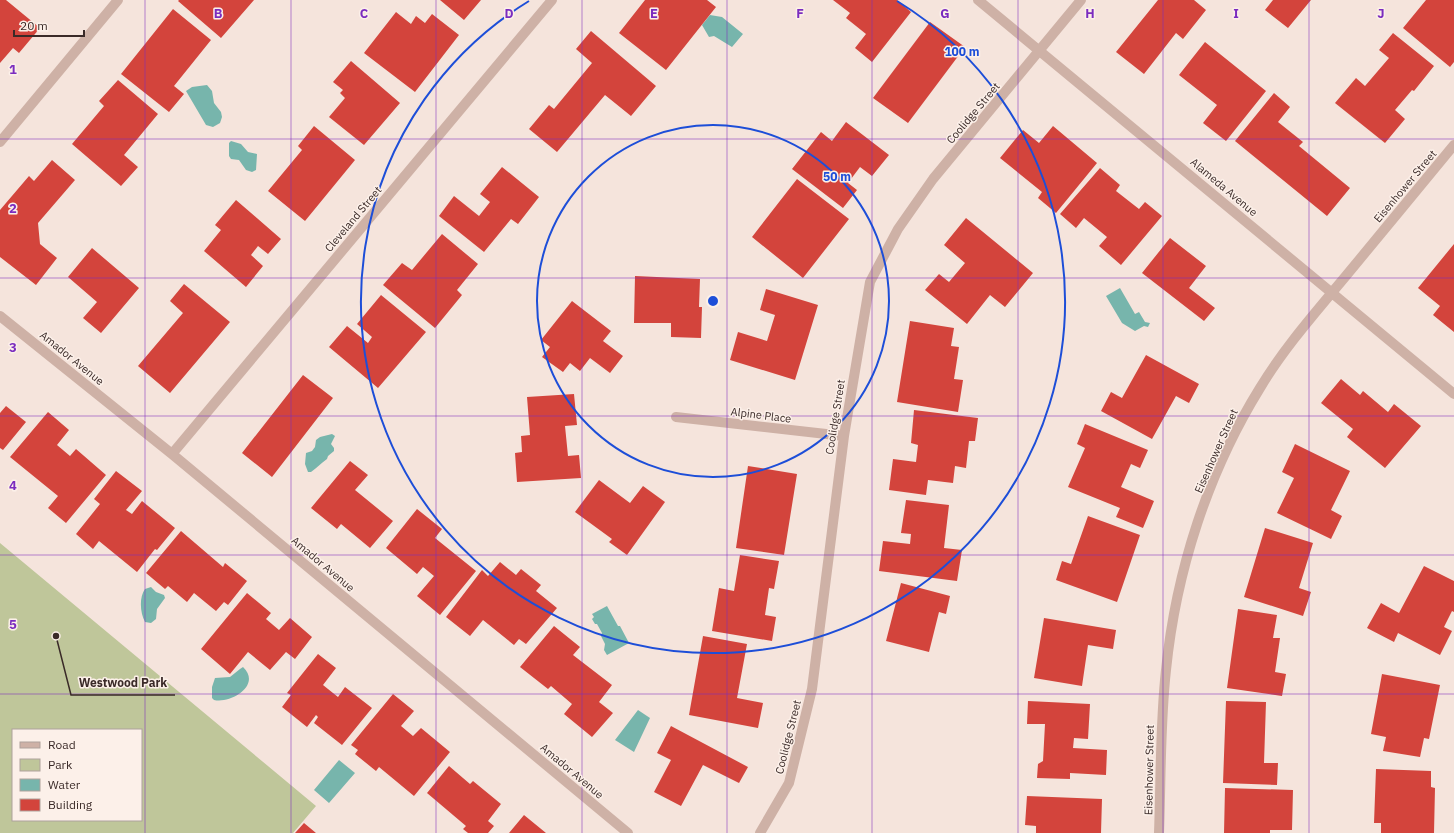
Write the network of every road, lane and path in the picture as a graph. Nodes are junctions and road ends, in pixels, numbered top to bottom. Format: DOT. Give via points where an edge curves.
graph roads {
  1 [pos="118,0"];
  2 [pos="552,0"];
  3 [pos="978,0"];
  4 [pos="1081,0"];
  5 [pos="1040,51"];
  6 [pos="0,142"];
  7 [pos="1454,145"];
  8 [pos="1331,293"];
  9 [pos="0,316"];
  10 [pos="1454,394"];
  11 [pos="676,417"];
  12 [pos="844,436"];
  13 [pos="172,454"];
  14 [pos="628,833"];
  15 [pos="760,833"];
  16 [pos="1160,833"];
  1 -- 6 [label="street"];
  2 -- 13 [label="street, Cleveland Street"];
  3 -- 5 [label="street, Alameda Avenue"];
  4 -- 5 [label="street, Coolidge Street"];
  5 -- 8 [label="street, Alameda Avenue"];
  5 -- 12 [label="street, Coolidge Street" via="933,179 898,229 870,282"];
  7 -- 8 [label="street, Eisenhower Street"];
  8 -- 10 [label="street, Alameda Avenue"];
  8 -- 16 [label="street, Eisenhower Street" via="1260,388 1228,446 1196,528 1183,573 1166,669"];
  9 -- 13 [label="street, Amador Avenue"];
  11 -- 12 [label="street, Alpine Place"];
  12 -- 15 [label="street, Coolidge Street" via="812,689 789,783"];
  13 -- 14 [label="street, Amador Avenue"];
}
